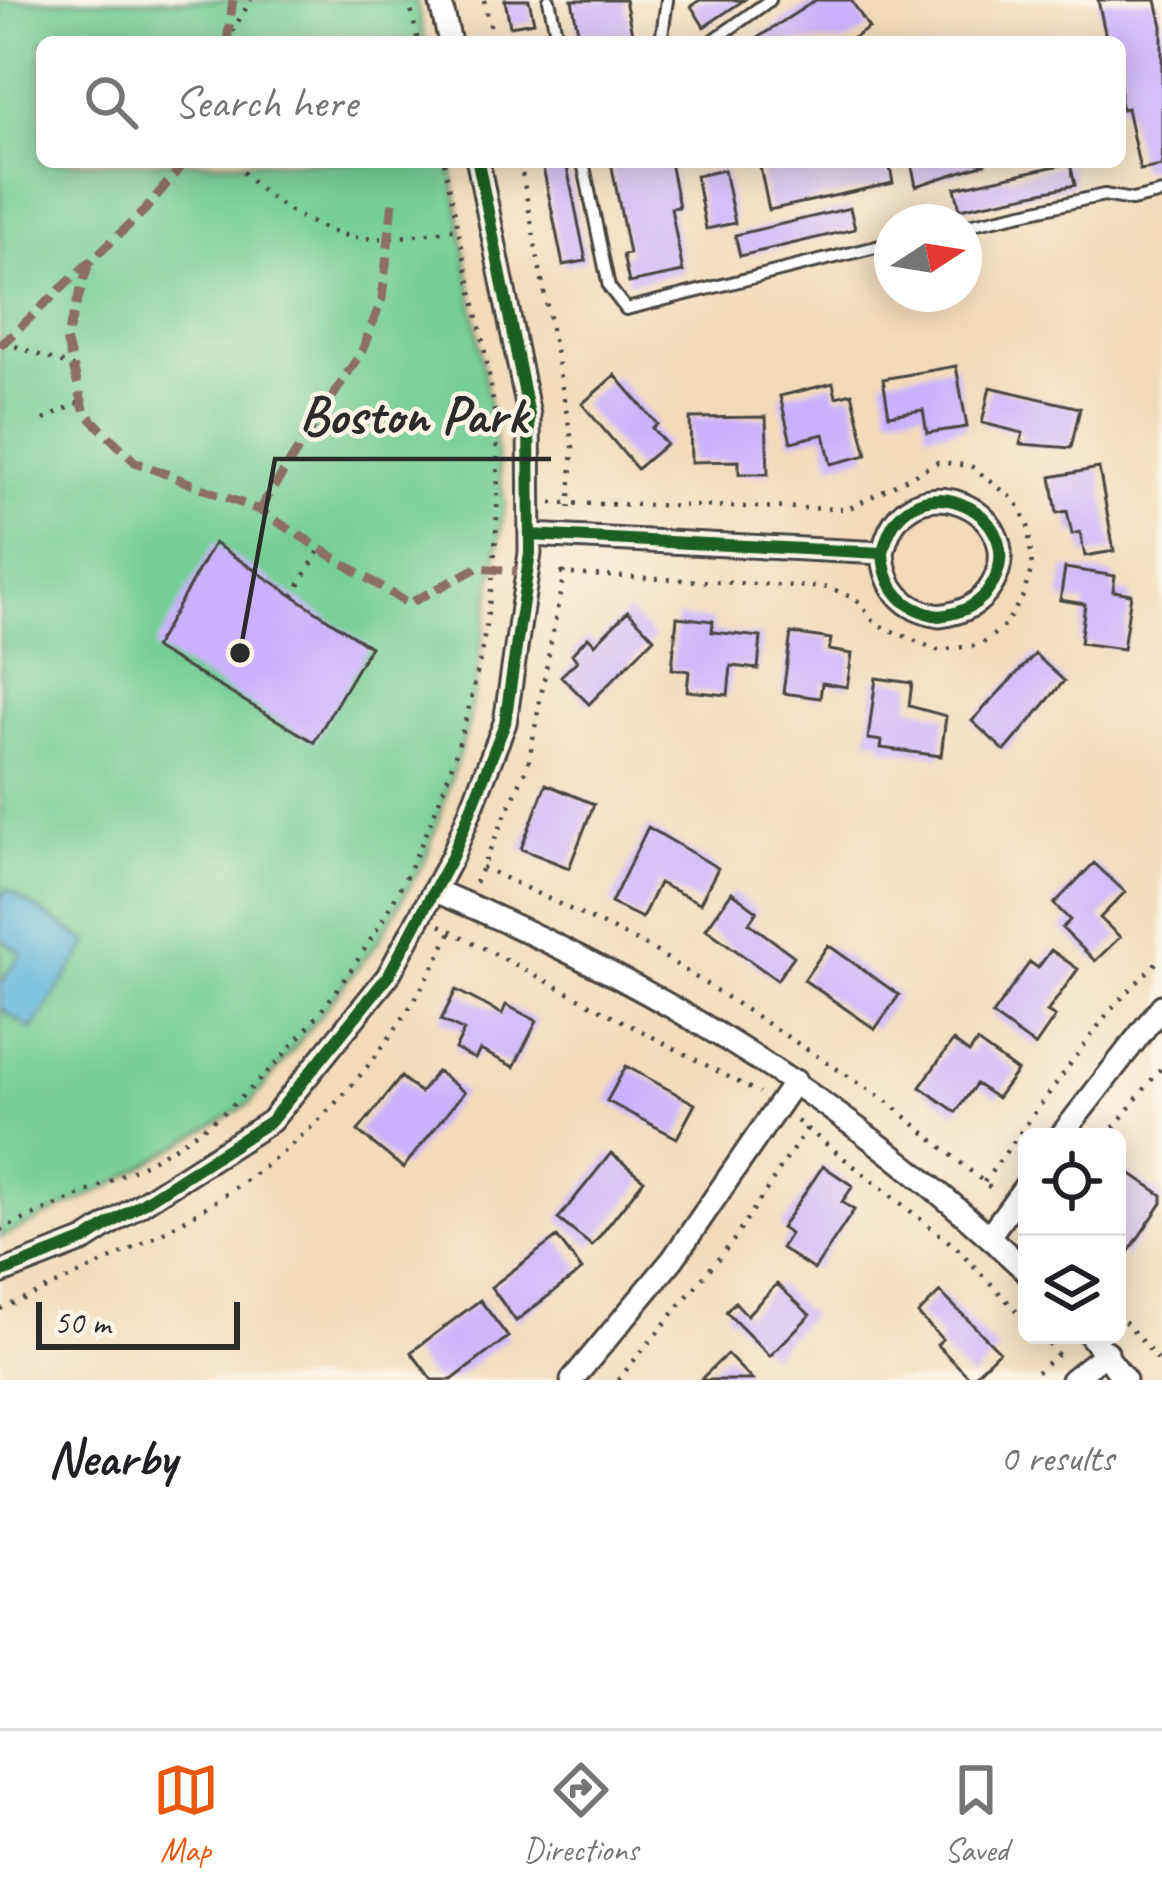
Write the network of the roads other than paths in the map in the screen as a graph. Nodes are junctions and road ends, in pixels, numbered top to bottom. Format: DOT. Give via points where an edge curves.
graph roads {
  1 [pos="440,0"];
  2 [pos="549,0"];
  3 [pos="667,0"];
  4 [pos="770,0"];
  5 [pos="449,36"];
  6 [pos="557,36"];
  7 [pos="662,36"];
  8 [pos="719,36"];
  9 [pos="479,168"];
  10 [pos="584,168"];
  11 [pos="1162,193"];
  12 [pos="982,222"];
  13 [pos="874,248"];
  14 [pos="530,535"];
  15 [pos="883,554"];
  16 [pos="436,891"];
  17 [pos="1162,1006"];
  18 [pos="795,1081"];
  19 [pos="1067,1128"];
  20 [pos="1018,1197"];
  21 [pos="989,1236"];
  22 [pos="1018,1263"];
  23 [pos="0,1273"];
  24 [pos="1099,1344"];
  25 [pos="1107,1352"];
  26 [pos="572,1380"];
  27 [pos="1072,1380"];
  28 [pos="1124,1380"];
  1 -- 5 [label="street"];
  2 -- 6 [label="lane"];
  3 -- 7 [label="lane"];
  4 -- 8 [label="lane"];
  9 -- 14 [label="street" via="529,415"];
  10 -- 13 [label="lane" via="608,287 626,310"];
  11 -- 12 [label="lane" via="1104,195"];
  14 -- 15 [label="street"];
  14 -- 16 [label="street" via="505,723"];
  15 -- 15 [label="street" via="898,597 939,616 975,605 999,556 983,517 938,498 895,521"];
  16 -- 18 [label="street" via="711,1025"];
  16 -- 23 [label="street" via="388,976 271,1121 85,1240"];
  17 -- 19 [label="street"];
  18 -- 21 [label="street"];
  18 -- 26 [label="street" via="673,1258"];
  20 -- 21 [label="street"];
  21 -- 22 [label="street"];
  24 -- 25 [label="street"];
  25 -- 27 [label="street"];
  25 -- 28 [label="street"];
}
